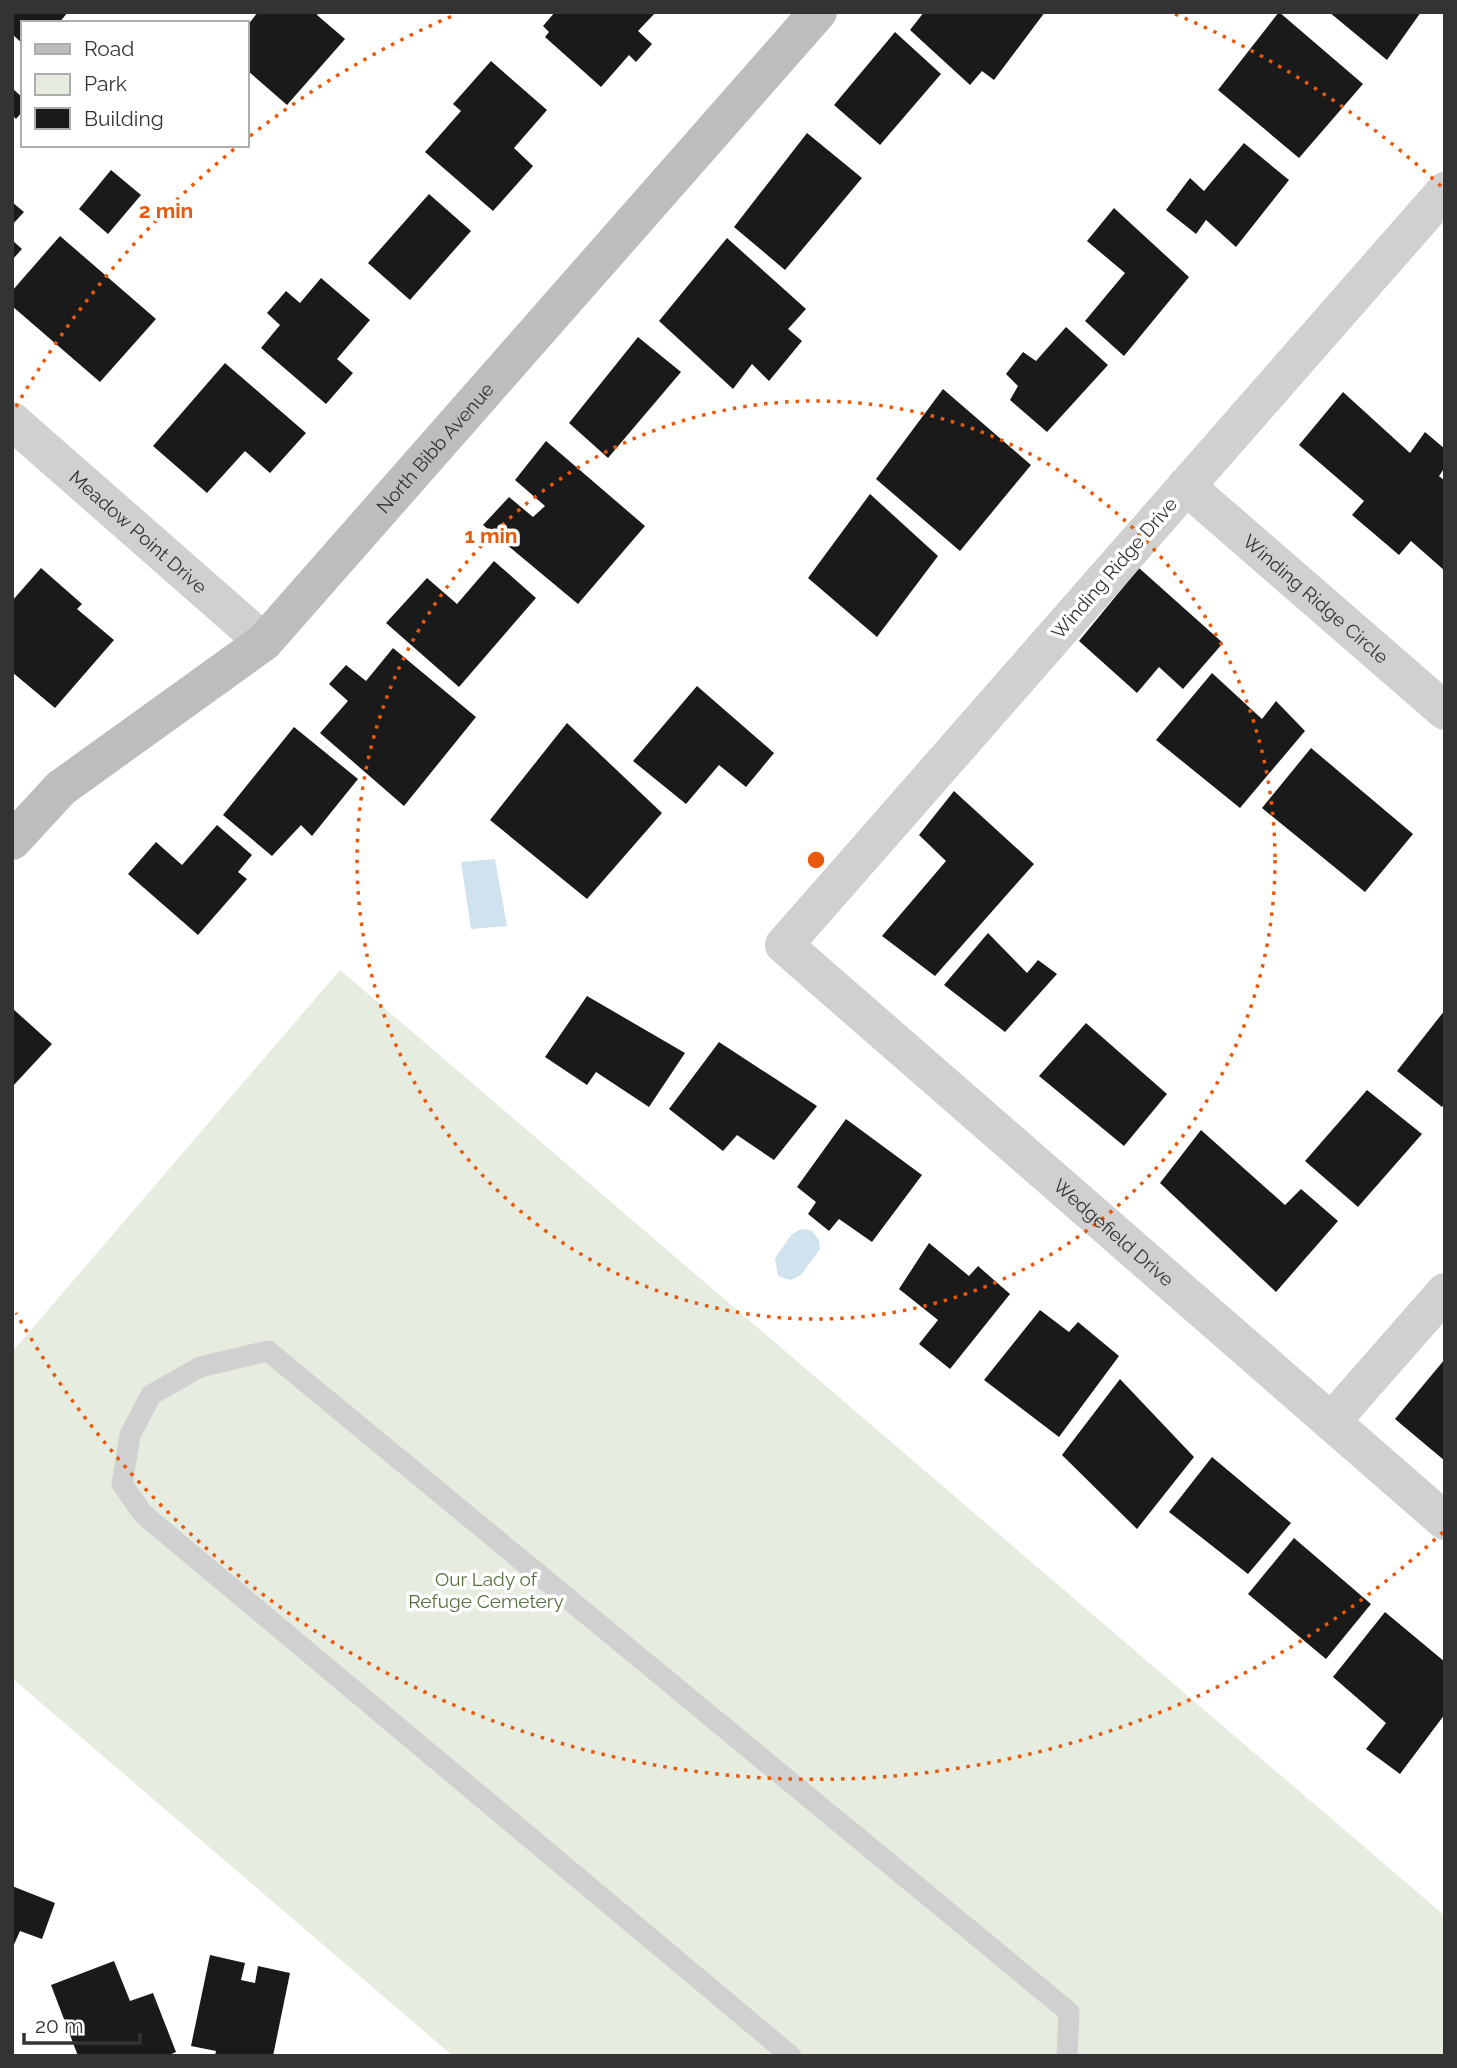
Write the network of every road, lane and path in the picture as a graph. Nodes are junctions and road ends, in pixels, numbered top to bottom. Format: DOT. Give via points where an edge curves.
graph roads {
  1 [pos="818,12"];
  2 [pos="1445,191"];
  3 [pos="12,422"];
  4 [pos="1186,486"];
  5 [pos="264,642"];
  6 [pos="1445,710"];
  7 [pos="12,841"];
  8 [pos="784,945"];
  9 [pos="1445,1292"];
  10 [pos="1331,1422"];
  11 [pos="1445,1521"];
  12 [pos="791,2056"];
  13 [pos="1067,2056"];
  1 -- 5 [label="main road, North Bibb Avenue"];
  2 -- 4 [label="street, Winding Ridge Drive"];
  3 -- 5 [label="street, Meadow Point Drive"];
  4 -- 6 [label="street, Winding Ridge Circle"];
  4 -- 8 [label="street, Winding Ridge Drive"];
  5 -- 7 [label="main road, North Bibb Avenue" via="61,788"];
  8 -- 10 [label="street, Wedgefield Drive"];
  9 -- 10 [label="street"];
  10 -- 11 [label="street, Wedgefield Drive"];
  12 -- 13 [label="lane" via="143,1514 122,1484 130,1435 150,1395 200,1367 268,1351 1069,2012"];
}
